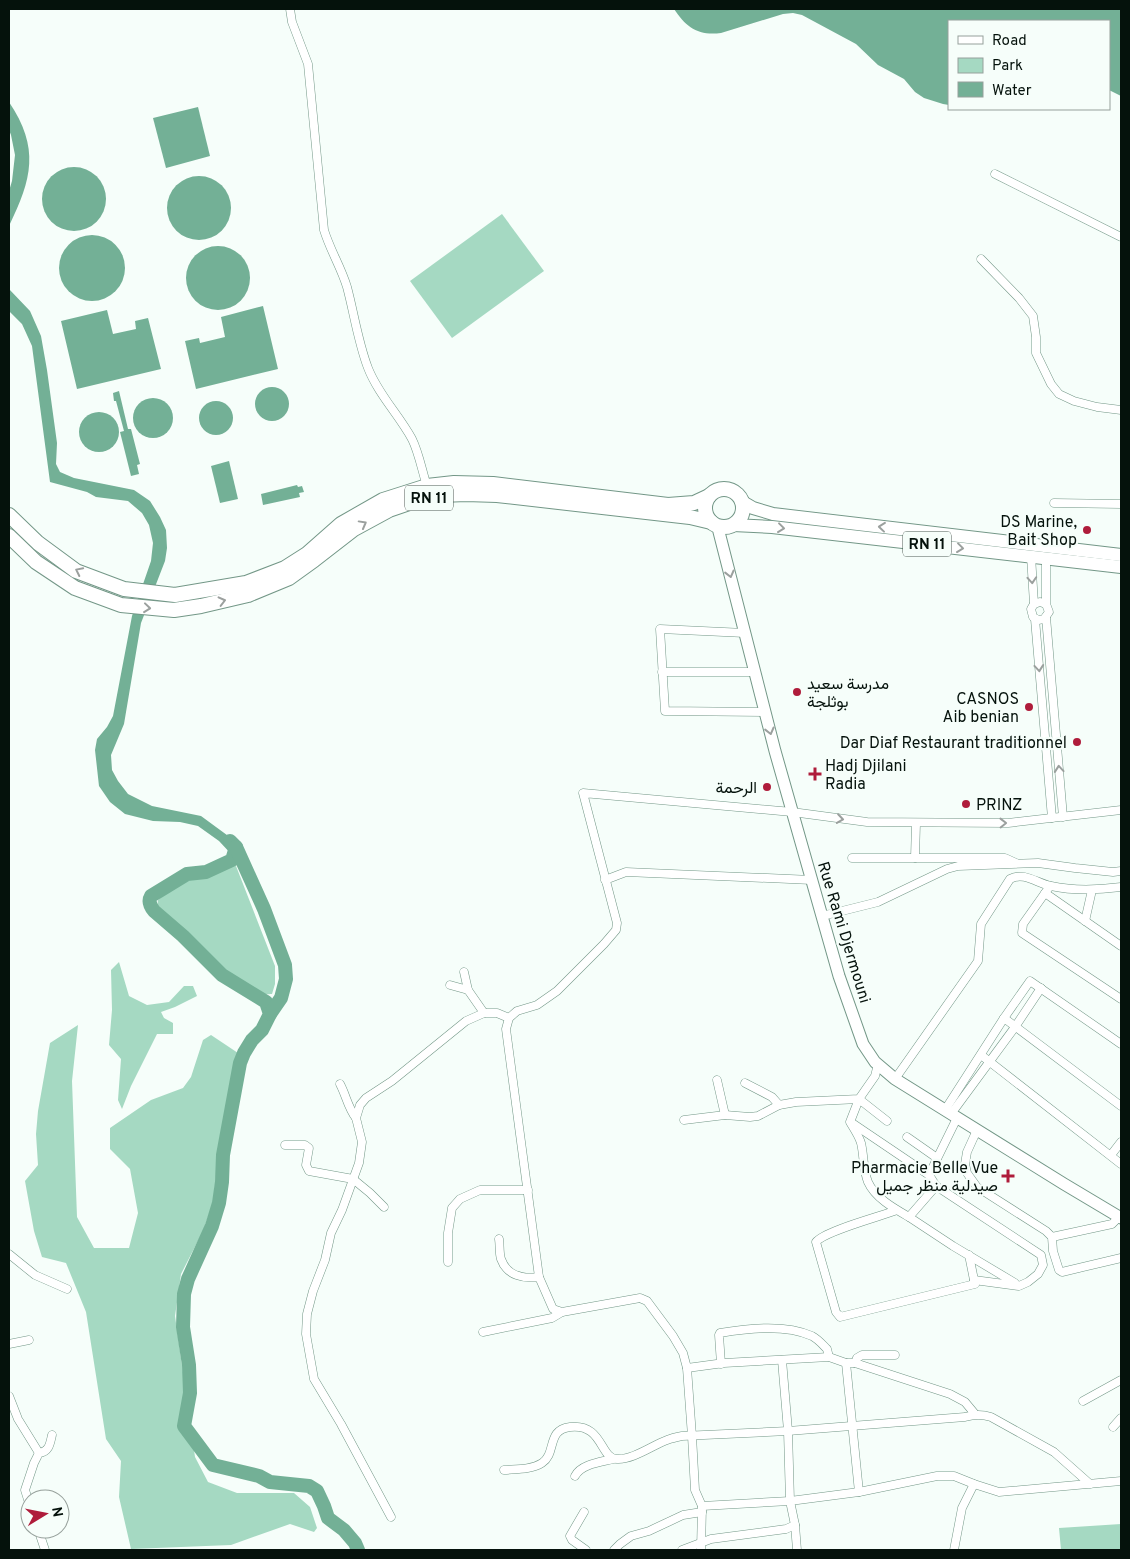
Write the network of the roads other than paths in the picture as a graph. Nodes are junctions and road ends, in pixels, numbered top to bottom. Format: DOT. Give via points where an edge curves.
graph roads {
  1 [pos="290,9"];
  2 [pos="995,174"];
  3 [pos="1121,237"];
  4 [pos="982,258"];
  5 [pos="1121,410"];
  6 [pos="427,486"];
  7 [pos="709,496"];
  8 [pos="742,501"];
  9 [pos="1054,503"];
  10 [pos="1121,504"];
  11 [pos="9,515"];
  12 [pos="721,524"];
  13 [pos="9,536"];
  14 [pos="1121,555"];
  15 [pos="1031,556"];
  16 [pos="1046,558"];
  17 [pos="1121,567"];
  18 [pos="1034,604"];
  19 [pos="1046,604"];
  20 [pos="1046,618"];
  21 [pos="1036,619"];
  22 [pos="745,633"];
  23 [pos="662,672"];
  24 [pos="755,672"];
  25 [pos="766,712"];
  26 [pos="1056,738"];
  27 [pos="1047,758"];
  28 [pos="1121,810"];
  29 [pos="792,812"];
  30 [pos="1063,817"];
  31 [pos="1052,818"];
  32 [pos="916,823"];
  33 [pos="852,858"];
  34 [pos="915,858"];
  35 [pos="1019,864"];
  36 [pos="1121,871"];
  37 [pos="605,880"];
  38 [pos="812,880"];
  39 [pos="1121,887"];
  40 [pos="1047,889"];
  41 [pos="1092,890"];
  42 [pos="822,916"];
  43 [pos="1085,921"];
  44 [pos="1121,946"];
  45 [pos="464,972"];
  46 [pos="450,985"];
  47 [pos="1041,988"];
  48 [pos="468,990"];
  49 [pos="1121,999"];
  50 [pos="484,1013"];
  51 [pos="509,1018"];
  52 [pos="1004,1018"];
  53 [pos="1014,1027"];
  54 [pos="1121,1044"];
  55 [pos="981,1055"];
  56 [pos="989,1061"];
  57 [pos="878,1064"];
  58 [pos="895,1079"];
  59 [pos="717,1080"];
  60 [pos="745,1082"];
  61 [pos="340,1084"];
  62 [pos="858,1099"];
  63 [pos="779,1105"];
  64 [pos="1121,1106"];
  65 [pos="951,1114"];
  66 [pos="725,1115"];
  67 [pos="356,1118"];
  68 [pos="684,1120"];
  69 [pos="887,1121"];
  70 [pos="850,1122"];
  71 [pos="977,1130"];
  72 [pos="907,1137"];
  73 [pos="1121,1142"];
  74 [pos="285,1145"];
  75 [pos="1111,1155"];
  76 [pos="937,1158"];
  77 [pos="1121,1164"];
  78 [pos="929,1175"];
  79 [pos="353,1180"];
  80 [pos="936,1186"];
  81 [pos="528,1190"];
  82 [pos="384,1207"];
  83 [pos="897,1210"];
  84 [pos="909,1217"];
  85 [pos="1120,1217"];
  86 [pos="1052,1237"];
  87 [pos="499,1239"];
  88 [pos="9,1254"];
  89 [pos="969,1255"];
  90 [pos="1121,1258"];
  91 [pos="448,1262"];
  92 [pos="539,1277"];
  93 [pos="974,1280"];
  94 [pos="1019,1286"];
  95 [pos="67,1289"];
  96 [pos="562,1312"];
  97 [pos="484,1332"];
  98 [pos="29,1340"];
  99 [pos="9,1344"];
  100 [pos="895,1355"];
  101 [pos="829,1357"];
  102 [pos="782,1360"];
  103 [pos="846,1363"];
  104 [pos="721,1364"];
  105 [pos="855,1364"];
  106 [pos="686,1368"];
  107 [pos="1121,1380"];
  108 [pos="9,1396"];
  109 [pos="1082,1401"];
  110 [pos="975,1414"];
  111 [pos="1121,1418"];
  112 [pos="853,1426"];
  113 [pos="1113,1427"];
  114 [pos="788,1431"];
  115 [pos="52,1435"];
  116 [pos="692,1436"];
  117 [pos="39,1454"];
  118 [pos="613,1458"];
  119 [pos="504,1470"];
  120 [pos="575,1476"];
  121 [pos="1121,1482"];
  122 [pos="974,1484"];
  123 [pos="1090,1484"];
  124 [pos="25,1489"];
  125 [pos="859,1492"];
  126 [pos="790,1501"];
  127 [pos="702,1509"];
  128 [pos="584,1512"];
  129 [pos="391,1518"];
  130 [pos="795,1525"];
  131 [pos="701,1546"];
  132 [pos="586,1550"];
  133 [pos="614,1550"];
  134 [pos="682,1550"];
  135 [pos="797,1550"];
  136 [pos="954,1550"];
  1 -- 6 [label="street" via="308,64 324,230 346,286 368,369 416,448"];
  2 -- 3 [label="street"];
  4 -- 5 [label="street" via="1033,316 1036,353 1050,384 1059,394 1089,405"];
  6 -- 7 [label="highway, RN 11" via="493,484 668,504 694,503"];
  6 -- 11 [label="highway, RN 11, one-way" via="383,500 341,524 307,554 285,568 246,583 175,595 124,589 76,571 38,543"];
  7 -- 8 [label="highway" via="714,491 727,489"];
  7 -- 12 [label="highway" via="705,506 707,517"];
  8 -- 12 [label="highway" via="742,515 738,521"];
  14 -- 8 [label="main road, RN 11, one-way" via="773,514"];
  9 -- 10 [label="street"];
  13 -- 12 [label="highway, RN 11, one-way" via="36,562 75,588 121,605 174,610 248,595 289,578 354,529 389,510 441,495 497,495 680,516"];
  12 -- 15 [label="main road, RN 11, one-way"];
  12 -- 22 [label="main road, Rue Rami Djermouni, one-way" via="719,532"];
  15 -- 16 [label="main road, RN 11"];
  15 -- 18 [label="street, one-way"];
  16 -- 17 [label="main road, RN 11"];
  16 -- 19 [label="street"];
  18 -- 19 [label="street"];
  18 -- 21 [label="street" via="1030,612"];
  19 -- 20 [label="street" via="1049,609"];
  20 -- 21 [label="street"];
  20 -- 26 [label="street"];
  21 -- 27 [label="street, one-way"];
  22 -- 23 [label="street" via="660,629"];
  22 -- 24 [label="main road, Rue Rami Djermouni"];
  23 -- 24 [label="street"];
  23 -- 25 [label="street" via="665,711"];
  24 -- 25 [label="main road, Rue Rami Djermouni"];
  25 -- 29 [label="main road, Rue Rami Djermouni, one-way"];
  26 -- 27 [label="street"];
  30 -- 26 [label="street, one-way"];
  27 -- 31 [label="street"];
  28 -- 30 [label="street"];
  29 -- 32 [label="street, one-way" via="867,822"];
  29 -- 37 [label="street" via="583,793"];
  29 -- 38 [label="main road, Rue Rami Djermouni"];
  30 -- 31 [label="street"];
  32 -- 31 [label="street, one-way" via="1008,823"];
  32 -- 34 [label="street"];
  33 -- 34 [label="street"];
  34 -- 35 [label="street" via="1005,858"];
  35 -- 36 [label="street"];
  35 -- 42 [label="street" via="958,866 878,902"];
  37 -- 38 [label="street" via="626,872"];
  37 -- 51 [label="street" via="616,930 558,991"];
  38 -- 42 [label="main road, Rue Rami Djermouni"];
  39 -- 41 [label="street"];
  40 -- 41 [label="street"];
  40 -- 43 [label="street"];
  40 -- 49 [label="street" via="1023,924 1022,933"];
  40 -- 58 [label="street" via="1026,877 1010,879 981,924 978,961"];
  41 -- 43 [label="street"];
  42 -- 57 [label="main road, Rue Rami Djermouni" via="863,1044"];
  43 -- 44 [label="street"];
  45 -- 48 [label="street"];
  46 -- 48 [label="street"];
  47 -- 52 [label="street" via="1030,981"];
  47 -- 53 [label="street"];
  47 -- 54 [label="street"];
  48 -- 50 [label="street"];
  50 -- 51 [label="street"];
  50 -- 67 [label="street" via="466,1022 366,1098"];
  51 -- 81 [label="street" via="506,1030"];
  52 -- 53 [label="street"];
  52 -- 55 [label="street"];
  53 -- 56 [label="street"];
  53 -- 64 [label="street"];
  55 -- 56 [label="street"];
  55 -- 65 [label="street"];
  56 -- 65 [label="street"];
  56 -- 75 [label="street"];
  57 -- 58 [label="main road, Rue Rami Djermouni"];
  57 -- 62 [label="street" via="875,1076"];
  58 -- 65 [label="main road, Rue Rami Djermouni"];
  59 -- 66 [label="street"];
  60 -- 63 [label="street" via="772,1096"];
  61 -- 67 [label="street"];
  62 -- 63 [label="street"];
  62 -- 69 [label="street"];
  62 -- 70 [label="street"];
  63 -- 66 [label="street" via="758,1116"];
  65 -- 71 [label="main road, Rue Rami Djermouni"];
  65 -- 76 [label="street"];
  66 -- 68 [label="street"];
  67 -- 79 [label="street" via="362,1142"];
  70 -- 78 [label="street"];
  70 -- 83 [label="street" via="861,1142 867,1180 873,1190"];
  71 -- 85 [label="main road, Rue Rami Djermouni"];
  71 -- 86 [label="street" via="967,1152 967,1173 977,1187"];
  72 -- 76 [label="street"];
  73 -- 75 [label="street"];
  74 -- 79 [label="street" via="306,1145 309,1148 306,1165 309,1171"];
  75 -- 77 [label="street"];
  76 -- 78 [label="street"];
  78 -- 80 [label="street"];
  79 -- 82 [label="street"];
  79 -- 129 [label="street" via="331,1233 313,1291 306,1334 314,1379"];
  80 -- 84 [label="street"];
  80 -- 94 [label="street" via="1041,1255 1043,1265 1038,1274"];
  81 -- 91 [label="street" via="480,1190 460,1199 452,1208"];
  81 -- 92 [label="street"];
  83 -- 84 [label="street"];
  83 -- 93 [label="street" via="836,1231 816,1242 837,1316 975,1284"];
  84 -- 89 [label="street"];
  85 -- 86 [label="street" via="1112,1224"];
  86 -- 90 [label="street" via="1058,1270 1062,1272"];
  87 -- 92 [label="street" via="501,1260 509,1271 516,1276"];
  88 -- 95 [label="street" via="35,1275"];
  89 -- 93 [label="street"];
  89 -- 94 [label="street"];
  92 -- 96 [label="street" via="553,1309"];
  93 -- 94 [label="street"];
  96 -- 97 [label="street" via="552,1318"];
  96 -- 106 [label="street" via="640,1298 647,1301 683,1353"];
  98 -- 99 [label="street"];
  100 -- 105 [label="street" via="862,1355"];
  101 -- 102 [label="street"];
  101 -- 103 [label="street"];
  101 -- 104 [label="street" via="827,1349 814,1337 797,1331 735,1330 719,1335"];
  102 -- 104 [label="street"];
  102 -- 114 [label="street"];
  103 -- 105 [label="street"];
  103 -- 112 [label="street"];
  104 -- 106 [label="street"];
  105 -- 110 [label="street" via="950,1394 965,1402"];
  106 -- 116 [label="street"];
  107 -- 109 [label="street"];
  108 -- 117 [label="street" via="18,1419"];
  110 -- 112 [label="street"];
  110 -- 123 [label="street" via="991,1417 1054,1452"];
  111 -- 113 [label="street"];
  112 -- 114 [label="street"];
  112 -- 125 [label="street"];
  114 -- 116 [label="street"];
  114 -- 126 [label="street"];
  115 -- 117 [label="street" via="50,1447"];
  116 -- 118 [label="street" via="668,1440 629,1457"];
  116 -- 127 [label="street" via="695,1490"];
  117 -- 124 [label="street"];
  118 -- 119 [label="street" via="591,1431 571,1427 556,1434 542,1463"];
  118 -- 120 [label="street" via="583,1468"];
  121 -- 123 [label="street"];
  122 -- 123 [label="street" via="999,1492"];
  122 -- 125 [label="street" via="954,1476 937,1476"];
  122 -- 136 [label="street" via="962,1508"];
  125 -- 126 [label="street"];
  126 -- 127 [label="street"];
  126 -- 130 [label="street"];
  127 -- 131 [label="street"];
  127 -- 133 [label="street" via="631,1536"];
  128 -- 132 [label="street" via="570,1536"];
  130 -- 131 [label="street" via="711,1539"];
  130 -- 135 [label="street"];
  131 -- 134 [label="street"];
}
